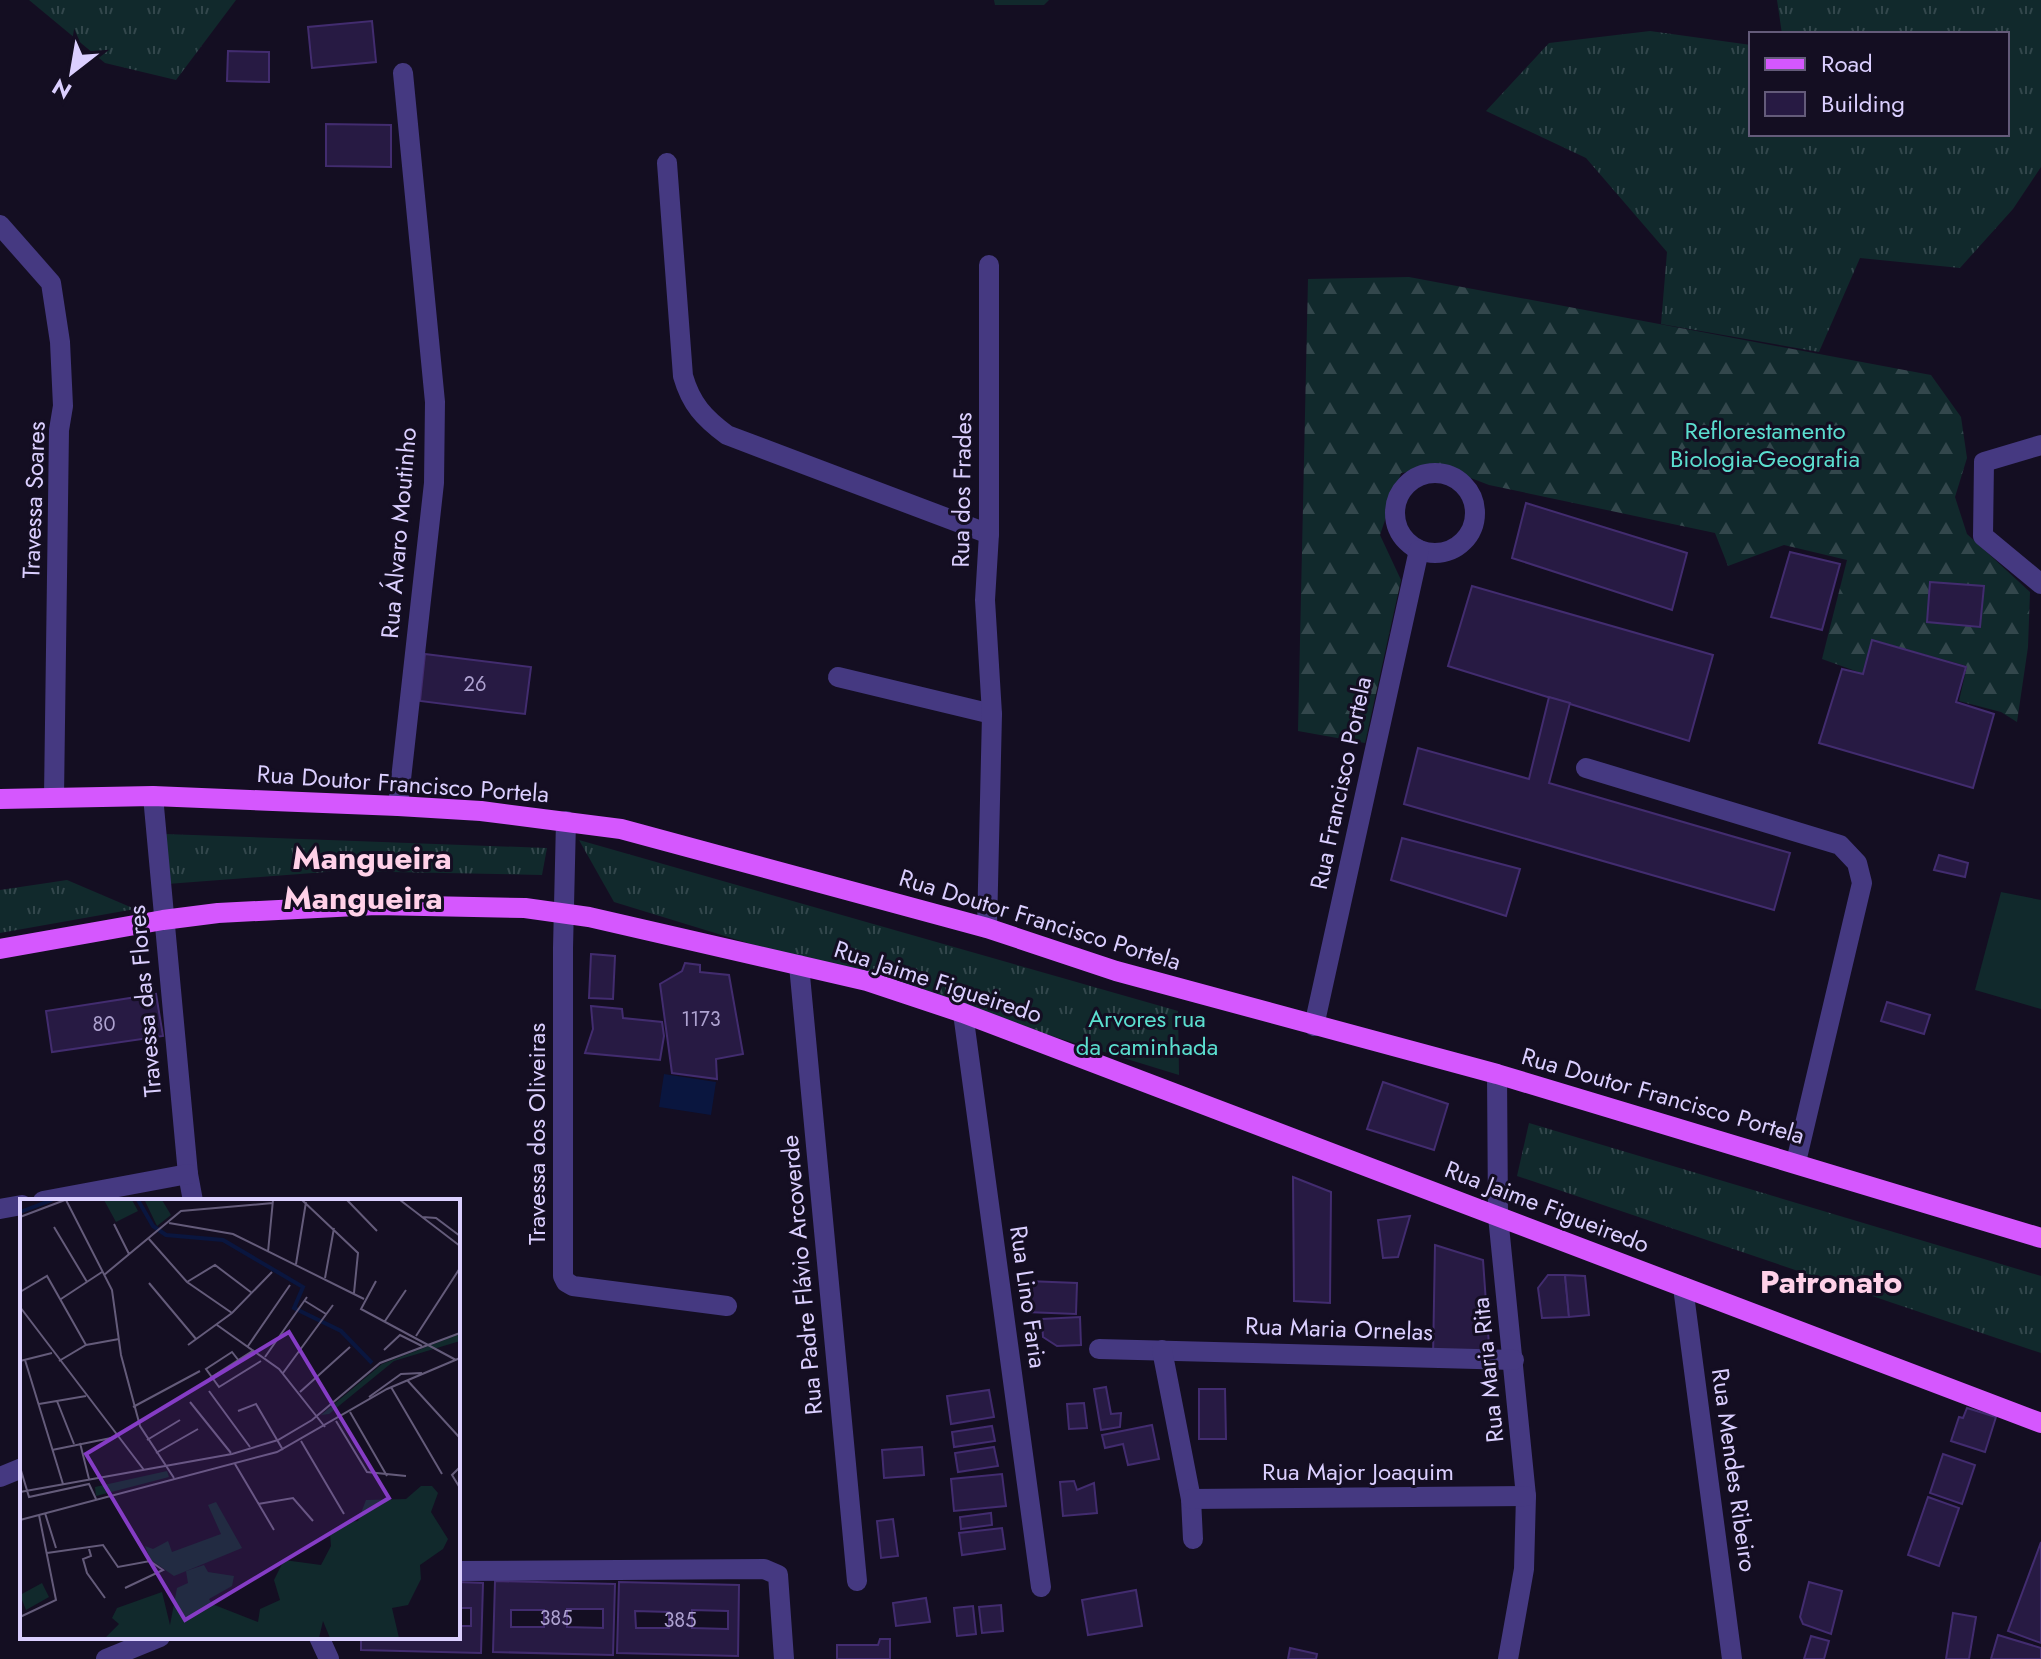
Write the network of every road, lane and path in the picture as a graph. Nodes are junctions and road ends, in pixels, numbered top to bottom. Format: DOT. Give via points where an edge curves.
graph roads {
  1 [pos="403,73"];
  2 [pos="667,163"];
  3 [pos="0,225"];
  4 [pos="989,265"];
  5 [pos="2041,445"];
  6 [pos="989,534"];
  7 [pos="1419,550"];
  8 [pos="2041,584"];
  9 [pos="838,677"];
  10 [pos="992,714"];
  11 [pos="1586,768"];
  12 [pos="153,796"];
  13 [pos="54,797"];
  14 [pos="0,799"];
  15 [pos="398,806"];
  16 [pos="566,821"];
  17 [pos="563,912"];
  18 [pos="163,920"];
  19 [pos="987,928"];
  20 [pos="0,949"];
  21 [pos="799,965"];
  22 [pos="963,1013"];
  23 [pos="1314,1026"];
  24 [pos="1497,1074"];
  25 [pos="1796,1162"];
  26 [pos="188,1174"];
  27 [pos="54,1199"];
  28 [pos="193,1199"];
  29 [pos="20,1205"];
  30 [pos="0,1209"];
  31 [pos="1498,1216"];
  32 [pos="2041,1238"];
  33 [pos="1683,1287"];
  34 [pos="727,1306"];
  35 [pos="1099,1349"];
  36 [pos="1162,1350"];
  37 [pos="1514,1360"];
  38 [pos="2041,1423"];
  39 [pos="20,1469"];
  40 [pos="0,1477"];
  41 [pos="1526,1496"];
  42 [pos="1191,1499"];
  43 [pos="1193,1539"];
  44 [pos="460,1571"];
  45 [pos="857,1581"];
  46 [pos="1041,1587"];
  47 [pos="155,1639"];
  48 [pos="320,1639"];
  49 [pos="1737,1657"];
  50 [pos="106,1659"];
  51 [pos="329,1659"];
  52 [pos="784,1659"];
  53 [pos="1508,1659"];
  1 -- 15 [label="street, Rua Álvaro Moutinho" via="435,402 434,483"];
  2 -- 6 [label="street" via="683,376 689,397 706,419 727,435"];
  3 -- 13 [label="street, Travessa Soares" via="51,283 60,342"];
  4 -- 6 [label="street, Rua dos Frades"];
  5 -- 8 [label="street" via="1984,462 1983,536"];
  6 -- 10 [label="street, Rua dos Frades" via="985,600"];
  7 -- 7 [label="street" via="1443,553 1456,548 1474,526 1471,493 1449,475 1421,474 1400,491 1394,518 1407,543"];
  7 -- 23 [label="street, Rua Francisco Portela"];
  9 -- 10 [label="street"];
  10 -- 19 [label="street, Rua dos Frades"];
  11 -- 25 [label="street" via="1840,845 1857,863 1862,883"];
  12 -- 13 [label="main road, Rua Doutor Francisco Portela"];
  12 -- 15 [label="main road, Rua Doutor Francisco Portela"];
  12 -- 18 [label="street, Travessa das Flores"];
  13 -- 14 [label="main road, Rua Doutor Francisco Portela"];
  15 -- 16 [label="main road, Rua Doutor Francisco Portela"];
  16 -- 17 [label="street, Travessa dos Oliveiras"];
  16 -- 19 [label="main road, Rua Doutor Francisco Portela" via="621,829"];
  17 -- 18 [label="main road, Rua Jaime Figueiredo" via="376,905"];
  17 -- 21 [label="main road, Rua Jaime Figueiredo"];
  17 -- 34 [label="street, Travessa dos Oliveiras" via="566,1282"];
  18 -- 20 [label="main road, Rua Jaime Figueiredo"];
  18 -- 26 [label="street, Travessa das Flores"];
  19 -- 23 [label="main road, Rua Doutor Francisco Portela" via="1116,971"];
  21 -- 22 [label="main road, Rua Jaime Figueiredo"];
  21 -- 45 [label="street, Rua Padre Flávio Arcoverde"];
  22 -- 31 [label="main road, Rua Jaime Figueiredo"];
  22 -- 46 [label="street, Rua Lino Faria"];
  23 -- 24 [label="main road, Rua Doutor Francisco Portela"];
  24 -- 25 [label="main road, Rua Doutor Francisco Portela"];
  24 -- 31 [label="street, Rua Maria Rita"];
  25 -- 32 [label="main road, Rua Doutor Francisco Portela"];
  26 -- 27 [label="street"];
  26 -- 28 [label="street, Travessa das Flores"];
  29 -- 30 [label="street"];
  31 -- 33 [label="main road, Rua Jaime Figueiredo"];
  31 -- 37 [label="street, Rua Maria Rita"];
  33 -- 38 [label="main road, Rua Jaime Figueiredo"];
  33 -- 49 [label="street, Rua Mendes Ribeiro"];
  35 -- 36 [label="street, Rua Maria Ornelas"];
  36 -- 37 [label="street, Rua Maria Ornelas"];
  36 -- 42 [label="street"];
  37 -- 41 [label="street, Rua Maria Rita"];
  39 -- 40 [label="street"];
  41 -- 42 [label="street, Rua Major Joaquim"];
  41 -- 53 [label="street, Rua Maria Rita" via="1524,1569"];
  42 -- 43 [label="street"];
  44 -- 52 [label="street" via="764,1569 778,1575"];
  47 -- 50 [label="street"];
  48 -- 51 [label="street"];
}
